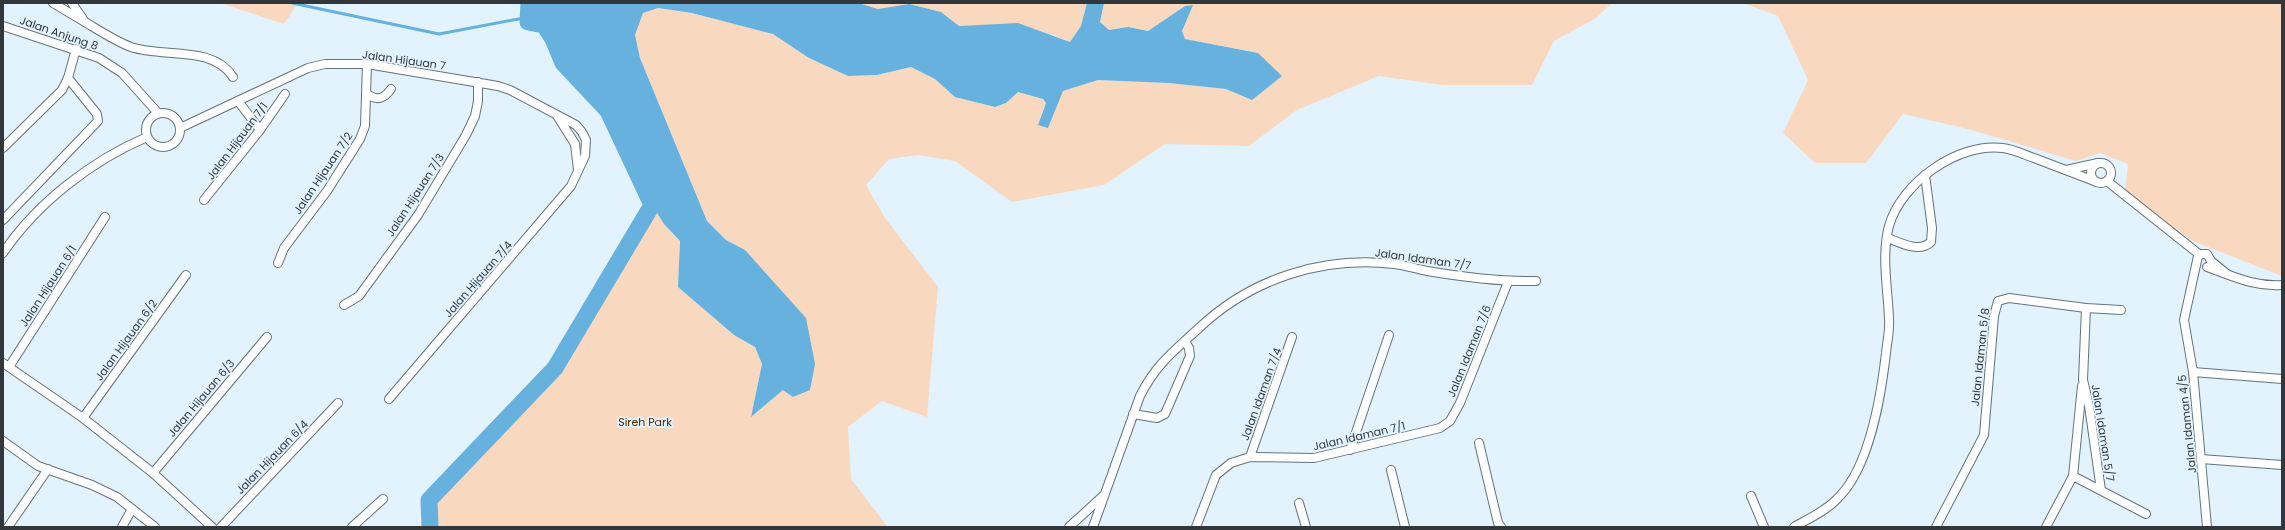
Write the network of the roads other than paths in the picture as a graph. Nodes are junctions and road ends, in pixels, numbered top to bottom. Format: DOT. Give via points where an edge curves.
graph roads {
  1 [pos="53,3"];
  2 [pos="72,3"];
  3 [pos="85,22"];
  4 [pos="3,26"];
  5 [pos="76,50"];
  6 [pos="367,64"];
  7 [pos="233,77"];
  8 [pos="68,78"];
  9 [pos="478,82"];
  10 [pos="391,89"];
  11 [pos="285,94"];
  12 [pos="367,94"];
  13 [pos="238,102"];
  14 [pos="158,113"];
  15 [pos="180,128"];
  16 [pos="260,130"];
  17 [pos="147,137"];
  18 [pos="3,148"];
  19 [pos="2098,163"];
  20 [pos="580,165"];
  21 [pos="2065,170"];
  22 [pos="1925,175"];
  23 [pos="2107,181"];
  24 [pos="2097,182"];
  25 [pos="204,200"];
  26 [pos="105,217"];
  27 [pos="3,220"];
  28 [pos="1888,238"];
  29 [pos="3,253"];
  30 [pos="2200,255"];
  31 [pos="278,263"];
  32 [pos="2205,265"];
  33 [pos="186,276"];
  34 [pos="1536,281"];
  35 [pos="1508,282"];
  36 [pos="2282,285"];
  37 [pos="344,305"];
  38 [pos="2086,308"];
  39 [pos="2120,310"];
  40 [pos="1389,335"];
  41 [pos="267,336"];
  42 [pos="1292,337"];
  43 [pos="1185,341"];
  44 [pos="6,365"];
  45 [pos="2192,372"];
  46 [pos="2282,379"];
  47 [pos="2083,380"];
  48 [pos="389,399"];
  49 [pos="338,403"];
  50 [pos="1133,414"];
  51 [pos="83,418"];
  52 [pos="1446,425"];
  53 [pos="3,441"];
  54 [pos="1479,443"];
  55 [pos="1350,450"];
  56 [pos="1250,457"];
  57 [pos="2202,459"];
  58 [pos="2282,465"];
  59 [pos="48,469"];
  60 [pos="1391,470"];
  61 [pos="153,473"];
  62 [pos="2073,476"];
  63 [pos="2101,490"];
  64 [pos="1103,496"];
  65 [pos="1750,496"];
  66 [pos="383,499"];
  67 [pos="1299,503"];
  68 [pos="132,509"];
  69 [pos="2146,514"];
  70 [pos="1074,526"];
  71 [pos="8,527"];
  72 [pos="122,527"];
  73 [pos="155,527"];
  74 [pos="212,527"];
  75 [pos="221,527"];
  76 [pos="352,527"];
  77 [pos="1092,527"];
  78 [pos="1196,527"];
  79 [pos="1306,527"];
  80 [pos="1405,527"];
  81 [pos="1501,527"];
  82 [pos="1764,527"];
  83 [pos="1794,527"];
  84 [pos="1936,527"];
  85 [pos="2046,527"];
  86 [pos="2207,527"];
  1 -- 3 [label="street"];
  2 -- 3 [label="street"];
  3 -- 7 [label="street" via="132,47 207,58 228,68"];
  4 -- 5 [label="street, Jalan Anjung 8"];
  5 -- 8 [label="street"];
  5 -- 14 [label="street, Jalan Anjung 8" via="99,58 122,73"];
  6 -- 9 [label="street, Jalan Hijauan 7"];
  6 -- 12 [label="street, Jalan Hijauan 7/2"];
  6 -- 13 [label="street, Jalan Hijauan 7" via="325,64 308,68"];
  8 -- 18 [label="street" via="62,90"];
  8 -- 27 [label="street" via="97,114 98,121"];
  9 -- 20 [label="street, Jalan Hijauan 7" via="510,90 576,125 582,132 587,148"];
  9 -- 37 [label="street, Jalan Hijauan 7/3" via="475,116 418,215 359,296"];
  10 -- 12 [label="street" via="387,95 380,98 373,98"];
  11 -- 16 [label="street, Jalan Hijauan 7/1"];
  12 -- 31 [label="street, Jalan Hijauan 7/2" via="365,126 360,139 327,191 284,248"];
  13 -- 15 [label="street, Jalan Hijauan 7"];
  13 -- 16 [label="street"];
  14 -- 15 [label="street" via="172,115"];
  14 -- 17 [label="street" via="147,123"];
  15 -- 17 [label="street" via="179,137 168,147 158,147"];
  16 -- 25 [label="street, Jalan Hijauan 7/1"];
  17 -- 29 [label="street" via="87,170 41,208"];
  19 -- 21 [label="street"];
  19 -- 23 [label="street" via="2104,163 2109,167 2111,172"];
  19 -- 24 [label="street" via="2093,167 2091,174"];
  20 -- 48 [label="street, Jalan Hijauan 7/4" via="571,186 557,204"];
  21 -- 22 [label="street" via="2004,148 1980,149 1956,156"];
  21 -- 24 [label="street"];
  22 -- 28 [label="street" via="1907,192 1896,208"];
  22 -- 28 [label="street" via="1932,228 1931,242 1918,247"];
  23 -- 24 [label="street"];
  23 -- 30 [label="street"];
  26 -- 44 [label="street, Jalan Hijauan 6/1"];
  28 -- 83 [label="street" via="1885,264 1889,322 1883,376 1872,432 1854,477 1837,500"];
  30 -- 32 [label="street" via="2197,258"];
  30 -- 32 [label="street" via="2207,254"];
  32 -- 36 [label="street" via="2241,281 2257,285"];
  32 -- 45 [label="street, Jalan Idaman 4/5" via="2192,284 2184,320"];
  33 -- 51 [label="street, Jalan Hijauan 6/2"];
  34 -- 35 [label="street, Jalan Idaman 7/7"];
  35 -- 43 [label="street, Jalan Idaman 7/7" via="1396,264 1327,264 1294,272 1244,293 1211,317"];
  35 -- 52 [label="street, Jalan Idaman 7/6" via="1454,416"];
  38 -- 39 [label="street, Jalan Idaman 5/8"];
  38 -- 47 [label="street, Jalan Idaman 5/7"];
  38 -- 84 [label="street, Jalan Idaman 5/8" via="2009,298 1998,301 1994,316 1984,435"];
  40 -- 55 [label="street"];
  41 -- 61 [label="street, Jalan Hijauan 6/3"];
  42 -- 56 [label="street, Jalan Idaman 7/4"];
  43 -- 50 [label="street, Jalan Idaman 7/7" via="1164,359 1149,378"];
  43 -- 50 [label="street" via="1190,356 1165,414 1157,418"];
  44 -- 51 [label="street"];
  45 -- 46 [label="street"];
  45 -- 57 [label="street, Jalan Idaman 4/5"];
  47 -- 62 [label="street, Jalan Idaman 5/7"];
  47 -- 63 [label="street, Jalan Idaman 5/7" via="2090,406"];
  49 -- 75 [label="street, Jalan Hijauan 6/4"];
  50 -- 64 [label="street, Jalan Idaman 7/7"];
  51 -- 61 [label="street"];
  52 -- 55 [label="street, Jalan Idaman 7/1"];
  53 -- 59 [label="street" via="38,466"];
  54 -- 81 [label="street"];
  55 -- 56 [label="street, Jalan Idaman 7/1" via="1305,459"];
  56 -- 78 [label="street, Jalan Idaman 7/1" via="1231,463 1216,475"];
  57 -- 58 [label="street"];
  57 -- 86 [label="street, Jalan Idaman 4/5"];
  59 -- 68 [label="street" via="103,489"];
  59 -- 71 [label="street"];
  60 -- 80 [label="street"];
  61 -- 74 [label="street"];
  62 -- 63 [label="street"];
  62 -- 85 [label="street, Jalan Idaman 5/7"];
  63 -- 69 [label="street"];
  64 -- 70 [label="street, Jalan Idaman 7/7"];
  64 -- 77 [label="street, Jalan Idaman 7/7"];
  65 -- 82 [label="street"];
  66 -- 76 [label="street"];
  67 -- 79 [label="street"];
  68 -- 72 [label="street"];
  68 -- 73 [label="street"];
}
